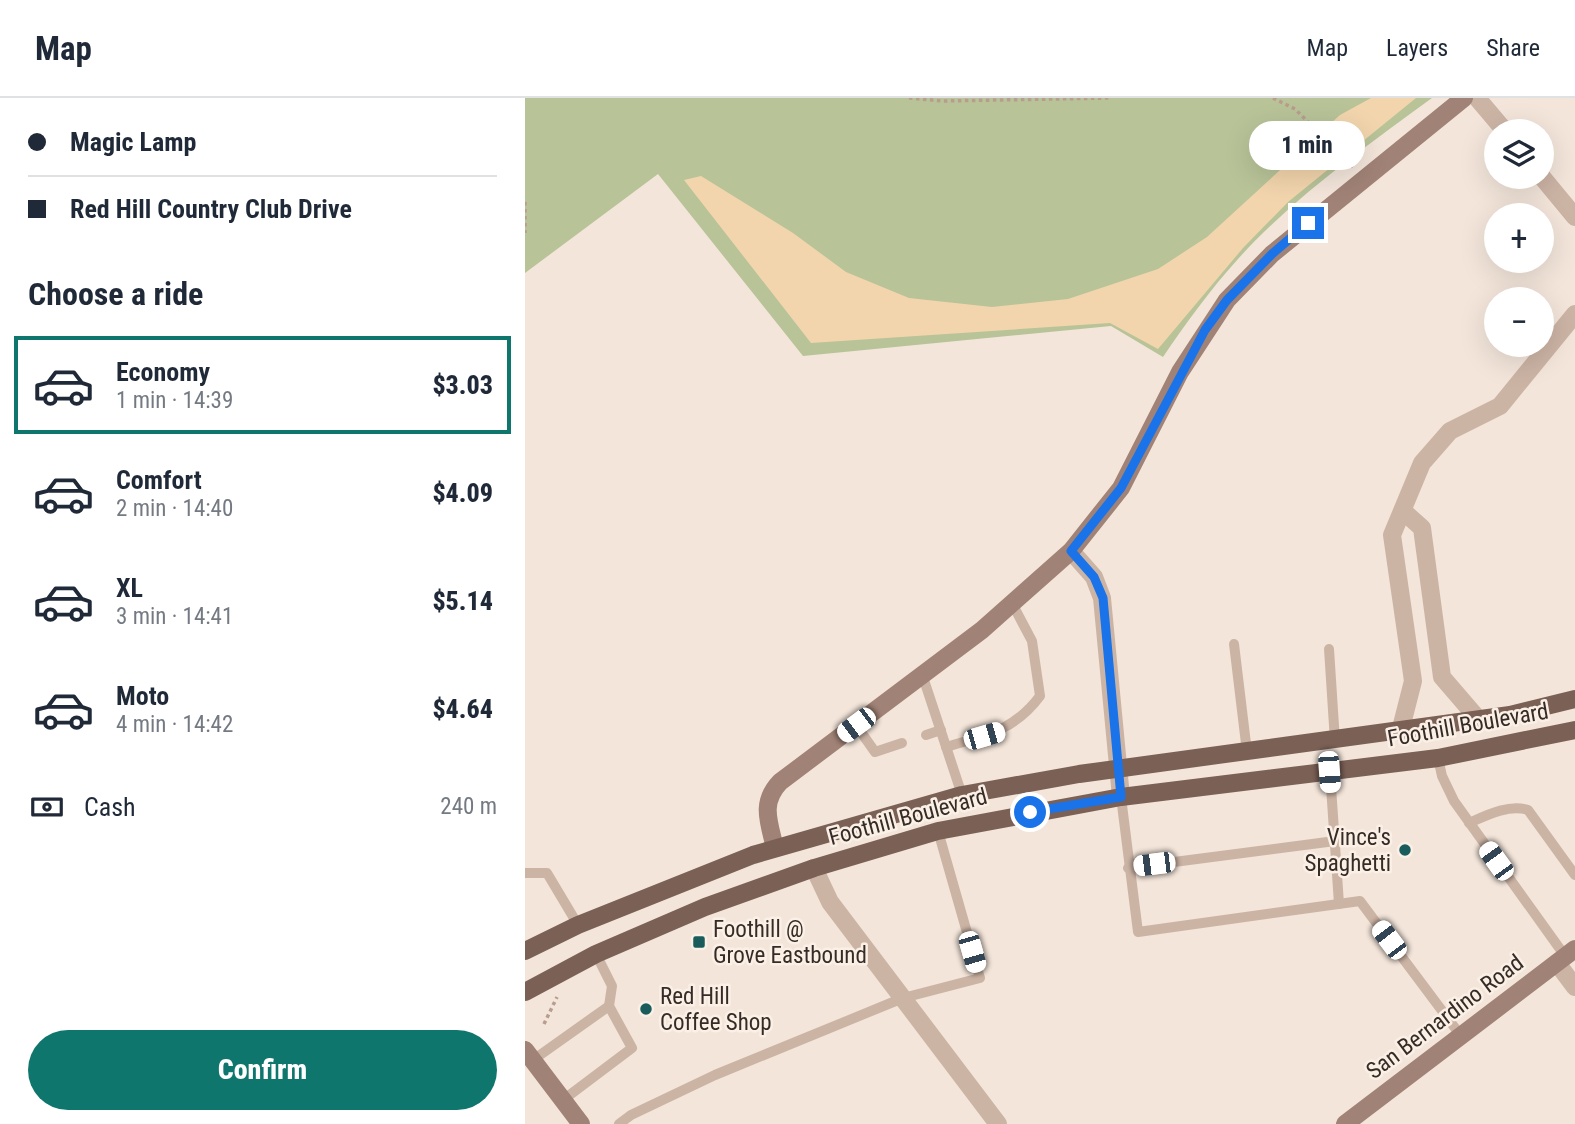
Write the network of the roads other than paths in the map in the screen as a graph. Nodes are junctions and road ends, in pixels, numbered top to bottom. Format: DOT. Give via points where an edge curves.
graph roads {
  1 [pos="1464,98"];
  2 [pos="1478,98"];
  3 [pos="1495,119"];
  4 [pos="1552,189"];
  5 [pos="1575,217"];
  6 [pos="1575,314"];
  7 [pos="1403,511"];
  8 [pos="1071,551"];
  9 [pos="1426,557"];
  10 [pos="1396,561"];
  11 [pos="1013,605"];
  12 [pos="1234,644"];
  13 [pos="1329,649"];
  14 [pos="922,674"];
  15 [pos="1442,677"];
  16 [pos="1413,681"];
  17 [pos="1575,699"];
  18 [pos="1479,720"];
  19 [pos="856,725"];
  20 [pos="941,730"];
  21 [pos="1575,730"];
  22 [pos="1400,732"];
  23 [pos="926,736"];
  24 [pos="1335,741"];
  25 [pos="902,743"];
  26 [pos="946,747"];
  27 [pos="1247,752"];
  28 [pos="1438,758"];
  29 [pos="1117,768"];
  30 [pos="1329,772"];
  31 [pos="962,795"];
  32 [pos="1121,797"];
  33 [pos="1469,822"];
  34 [pos="938,831"];
  35 [pos="1335,841"];
  36 [pos="775,848"];
  37 [pos="814,868"];
  38 [pos="1128,868"];
  39 [pos="525,873"];
  40 [pos="1575,875"];
  41 [pos="1339,904"];
  42 [pos="578,925"];
  43 [pos="525,951"];
  44 [pos="596,954"];
  45 [pos="1566,956"];
  46 [pos="1575,987"];
  47 [pos="525,992"];
  48 [pos="904,998"];
  49 [pos="609,1006"];
  50 [pos="1461,1036"];
  51 [pos="529,1055"];
  52 [pos="563,1100"];
  53 [pos="581,1124"];
  54 [pos="619,1124"];
  55 [pos="998,1124"];
  56 [pos="1345,1124"];
  1 -- 8 [label="street" via="1272,254 1227,300 1180,372 1121,488"];
  2 -- 3 [label="street"];
  4 -- 5 [label="street"];
  6 -- 7 [label="street" via="1500,406 1450,431 1422,463"];
  7 -- 9 [label="street" via="1422,528"];
  7 -- 10 [label="street" via="1392,534"];
  8 -- 11 [label="street"];
  8 -- 29 [label="street" via="1094,577 1103,598"];
  9 -- 10 [label="street"];
  9 -- 15 [label="street"];
  10 -- 16 [label="street"];
  11 -- 14 [label="street"];
  11 -- 26 [label="lane" via="1032,641 1040,696 1003,730"];
  12 -- 27 [label="lane"];
  13 -- 24 [label="lane"];
  14 -- 19 [label="street"];
  14 -- 20 [label="lane"];
  15 -- 16 [label="street"];
  15 -- 18 [label="street"];
  16 -- 22 [label="street"];
  17 -- 18 [label="main road, Foothill Boulevard"];
  18 -- 22 [label="main road, Foothill Boulevard"];
  19 -- 25 [label="lane" via="875,752"];
  19 -- 36 [label="street" via="769,793 765,805"];
  20 -- 23 [label="lane"];
  20 -- 26 [label="lane"];
  21 -- 28 [label="main road, Foothill Boulevard"];
  22 -- 24 [label="main road, Foothill Boulevard"];
  24 -- 27 [label="main road, Foothill Boulevard"];
  26 -- 31 [label="lane"];
  27 -- 29 [label="main road, Foothill Boulevard"];
  28 -- 30 [label="main road, Foothill Boulevard"];
  28 -- 33 [label="lane" via="1442,776"];
  29 -- 31 [label="main road, Foothill Boulevard"];
  29 -- 32 [label="street"];
  30 -- 32 [label="main road, Foothill Boulevard"];
  30 -- 35 [label="lane"];
  31 -- 36 [label="main road, Foothill Boulevard"];
  32 -- 34 [label="main road, Foothill Boulevard"];
  32 -- 38 [label="lane"];
  33 -- 40 [label="lane" via="1519,807 1528,810"];
  33 -- 45 [label="lane"];
  34 -- 37 [label="main road, Foothill Boulevard"];
  34 -- 48 [label="lane" via="980,978"];
  35 -- 38 [label="lane"];
  35 -- 41 [label="lane"];
  36 -- 42 [label="main road, Foothill Boulevard"];
  37 -- 44 [label="main road, Foothill Boulevard" via="705,907"];
  37 -- 48 [label="street" via="830,902"];
  38 -- 41 [label="lane" via="1138,932"];
  39 -- 42 [label="lane" via="547,873"];
  41 -- 50 [label="lane" via="1360,901"];
  42 -- 43 [label="main road, Foothill Boulevard"];
  44 -- 47 [label="main road, Foothill Boulevard"];
  44 -- 49 [label="lane" via="613,986"];
  45 -- 46 [label="street"];
  45 -- 50 [label="street, San Bernardino Road"];
  48 -- 54 [label="lane" via="715,1075"];
  48 -- 55 [label="street"];
  49 -- 51 [label="lane"];
  49 -- 52 [label="lane" via="632,1048"];
  50 -- 56 [label="street, San Bernardino Road"];
  51 -- 52 [label="street"];
  52 -- 53 [label="street"];
}
